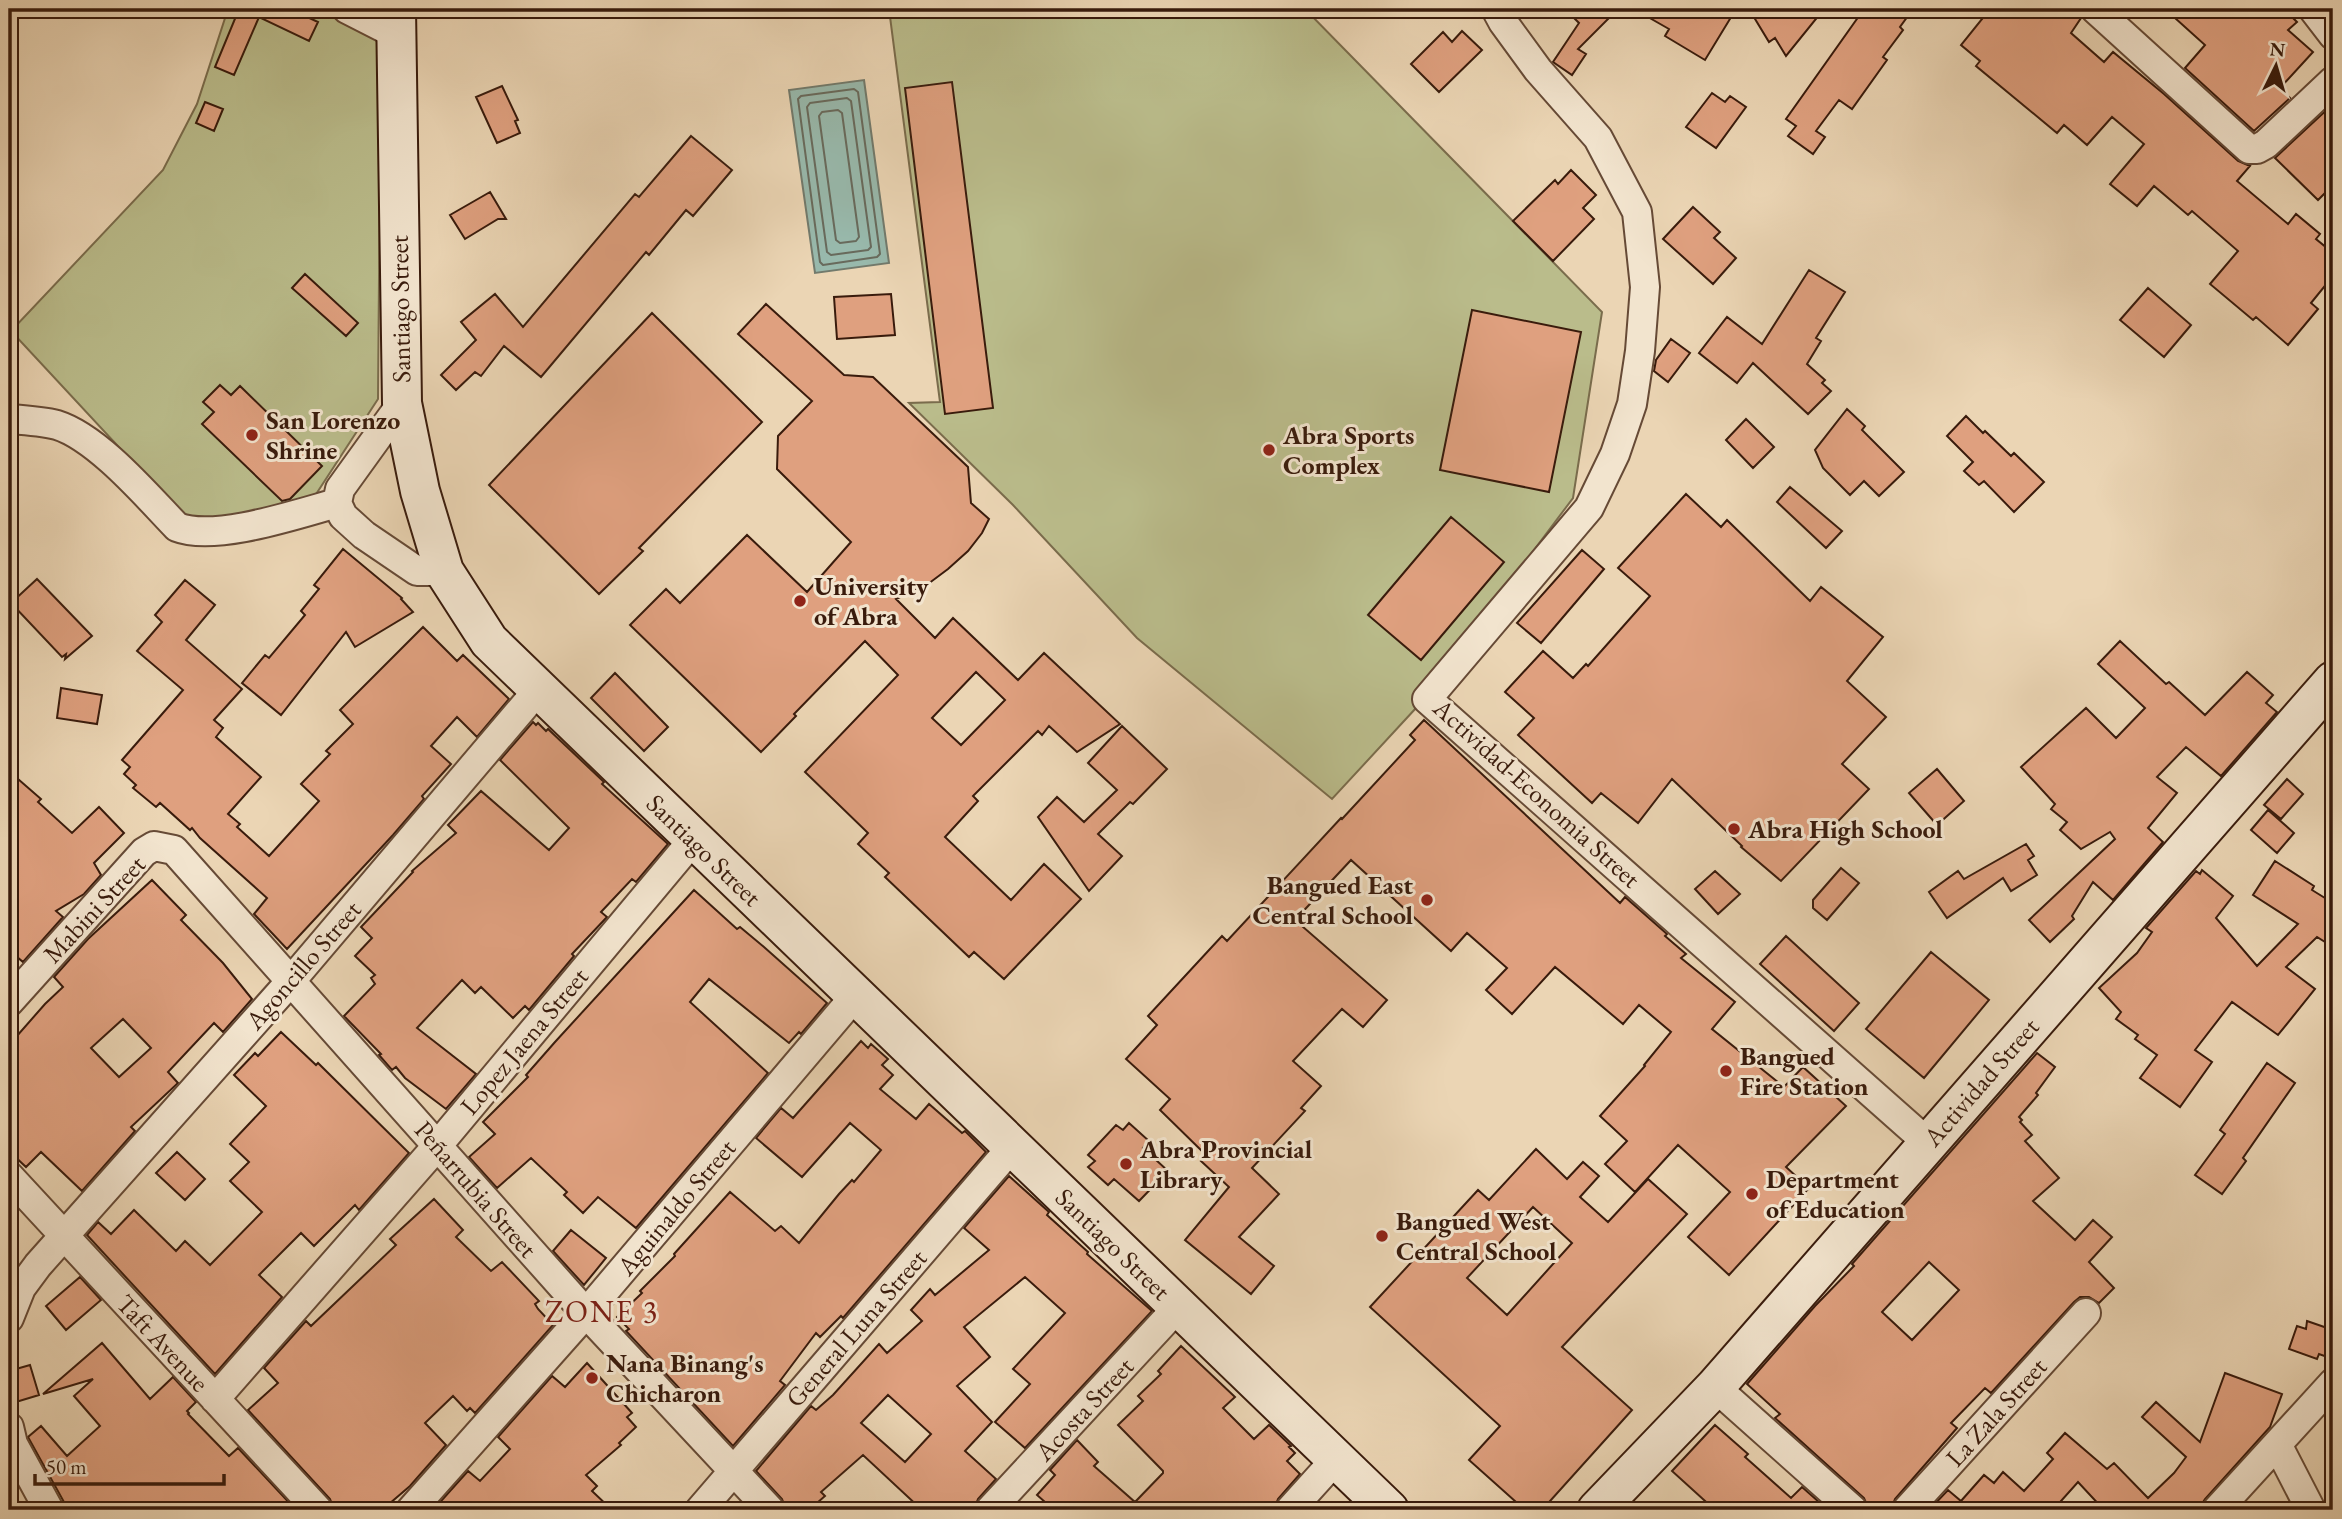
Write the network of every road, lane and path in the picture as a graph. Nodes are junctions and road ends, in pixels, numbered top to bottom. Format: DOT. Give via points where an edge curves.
graph roads {
  1 [pos="346,9"];
  2 [pos="1496,9"];
  3 [pos="2095,9"];
  4 [pos="2313,9"];
  5 [pos="396,21"];
  6 [pos="2333,35"];
  7 [pos="2333,81"];
  8 [pos="402,403"];
  9 [pos="9,419"];
  10 [pos="338,503"];
  11 [pos="444,570"];
  12 [pos="2333,681"];
  13 [pos="538,690"];
  14 [pos="693,840"];
  15 [pos="188,862"];
  16 [pos="290,982"];
  17 [pos="855,996"];
  18 [pos="9,1002"];
  19 [pos="1928,1143"];
  20 [pos="438,1145"];
  21 [pos="1012,1147"];
  22 [pos="9,1176"];
  23 [pos="65,1236"];
  24 [pos="1178,1307"];
  25 [pos="586,1313"];
  26 [pos="2086,1313"];
  27 [pos="9,1318"];
  28 [pos="2333,1383"];
  29 [pos="1715,1387"];
  30 [pos="215,1399"];
  31 [pos="9,1427"];
  32 [pos="2278,1446"];
  33 [pos="1336,1459"];
  34 [pos="733,1471"];
  35 [pos="49,1510"];
  36 [pos="318,1510"];
  37 [pos="411,1510"];
  38 [pos="700,1510"];
  39 [pos="770,1510"];
  40 [pos="990,1510"];
  41 [pos="1290,1510"];
  42 [pos="1389,1510"];
  43 [pos="1597,1510"];
  44 [pos="1853,1510"];
  45 [pos="1907,1510"];
  46 [pos="2217,1510"];
  47 [pos="2311,1510"];
  1 -- 5 [label="street"];
  2 -- 19 [label="street, Actividad-Economia Street" via="1538,71 1598,138 1637,212 1645,287 1640,351 1632,404 1589,508 1427,699"];
  3 -- 7 [label="street" via="2249,149 2266,144"];
  4 -- 6 [label="street"];
  5 -- 8 [label="street, Santiago Street"];
  8 -- 10 [label="street" via="340,489"];
  8 -- 11 [label="street, Santiago Street"];
  9 -- 10 [label="street" via="58,425 83,438 177,527 187,531 245,527"];
  10 -- 11 [label="street" via="343,516 364,535 417,571"];
  11 -- 13 [label="street, Santiago Street" via="489,641"];
  12 -- 19 [label="street, Actividad Street"];
  13 -- 14 [label="street, Santiago Street"];
  13 -- 16 [label="street, Agoncillo Street"];
  14 -- 17 [label="street, Santiago Street"];
  14 -- 20 [label="street, Lopez Jaena Street"];
  15 -- 16 [label="street, Peñarrubia Street"];
  15 -- 18 [label="street, Mabini Street" via="163,846 144,852"];
  16 -- 20 [label="street, Peñarrubia Street"];
  16 -- 23 [label="street, Agoncillo Street"];
  17 -- 21 [label="street, Santiago Street"];
  17 -- 25 [label="street, Aguinaldo Street"];
  19 -- 29 [label="street, Actividad Street"];
  20 -- 25 [label="street, Peñarrubia Street"];
  20 -- 30 [label="street, Lopez Jaena Street"];
  21 -- 24 [label="street, Santiago Street"];
  21 -- 34 [label="street, General Luna Street"];
  22 -- 23 [label="street, Taft Avenue"];
  23 -- 27 [label="street, Agoncillo Street" via="21,1288"];
  23 -- 30 [label="street, Taft Avenue"];
  24 -- 33 [label="street, Santiago Street"];
  24 -- 40 [label="street, Acosta Street"];
  25 -- 34 [label="street, Peñarrubia Street"];
  25 -- 37 [label="street, Aguinaldo Street"];
  26 -- 45 [label="street, La Zala Street"];
  28 -- 32 [label="street"];
  29 -- 43 [label="street, Actividad Street"];
  29 -- 44 [label="street"];
  30 -- 36 [label="street, Taft Avenue"];
  31 -- 35 [label="street" via="13,1444"];
  32 -- 46 [label="street"];
  32 -- 47 [label="street"];
  33 -- 41 [label="street"];
  33 -- 42 [label="street, Santiago Street"];
  34 -- 38 [label="street, General Luna Street"];
  34 -- 39 [label="street, Peñarrubia Street"];
}
